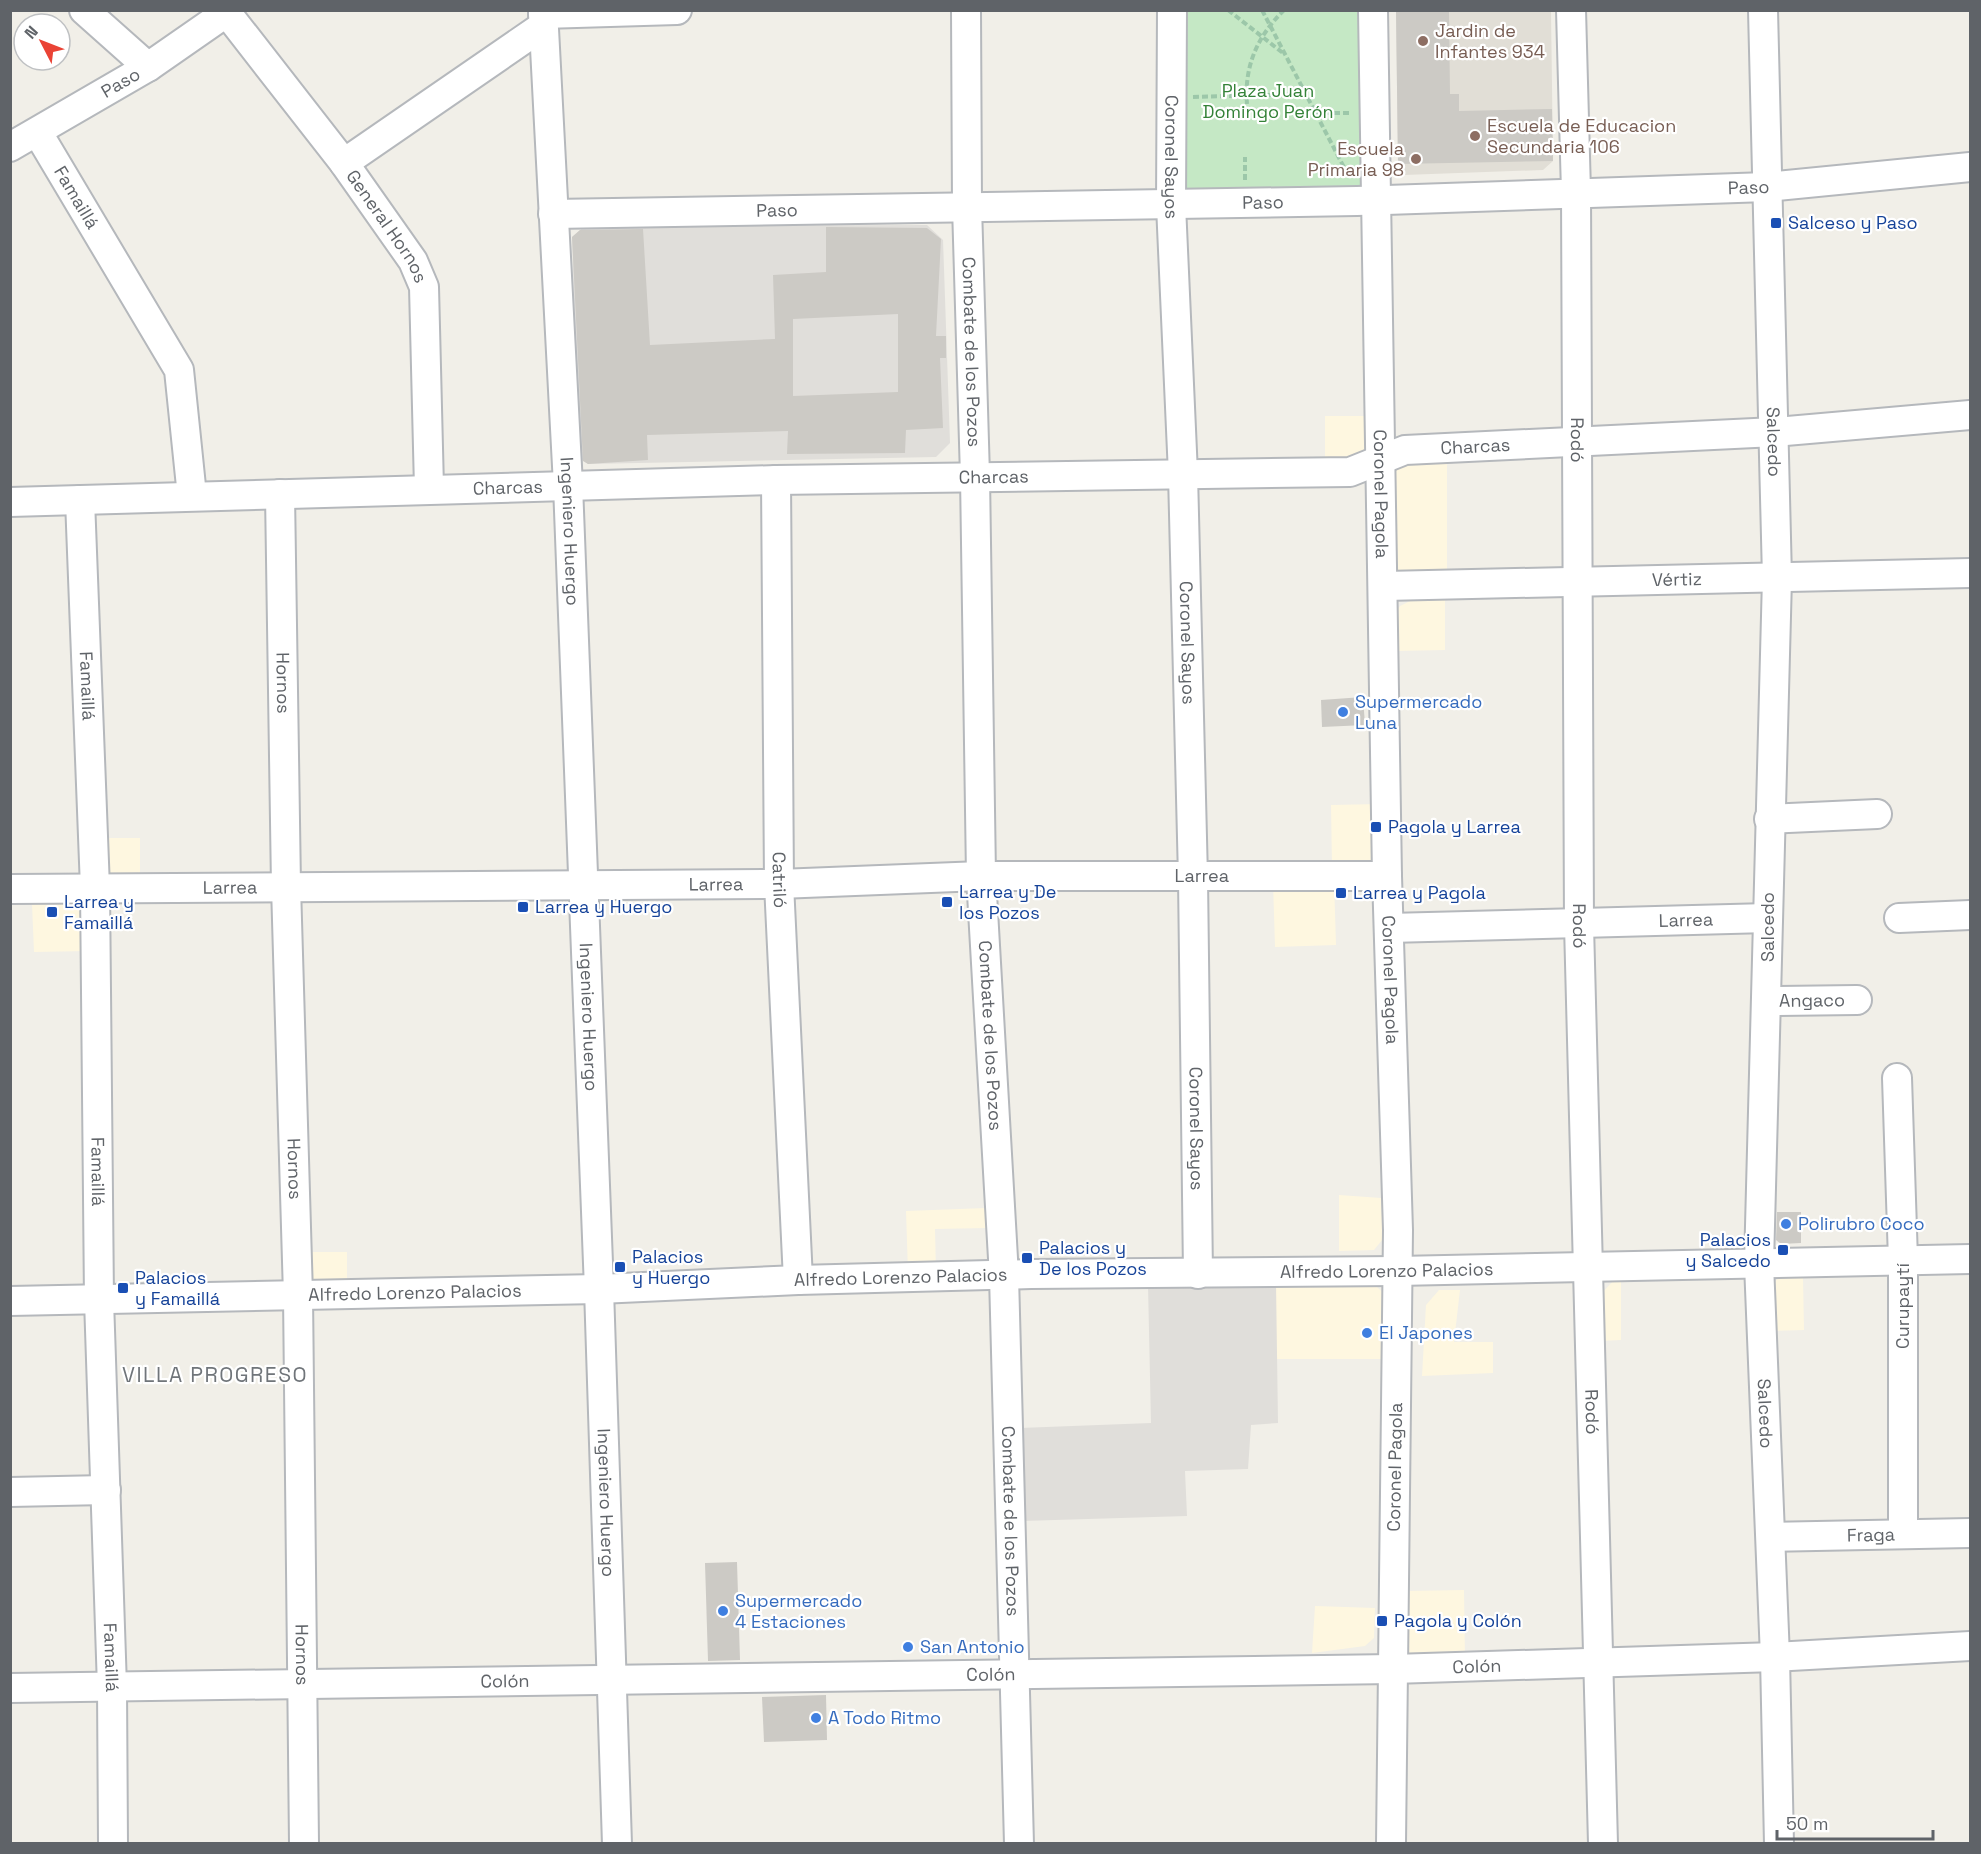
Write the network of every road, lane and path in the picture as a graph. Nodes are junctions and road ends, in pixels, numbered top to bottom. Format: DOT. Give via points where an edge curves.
graph roads {
  1 [pos="84,10"];
  2 [pos="677,10"];
  3 [pos="966,10"];
  4 [pos="1172,10"];
  5 [pos="1228,10"];
  6 [pos="1262,10"];
  7 [pos="1284,10"];
  8 [pos="1373,10"];
  9 [pos="1571,10"];
  10 [pos="1763,10"];
  11 [pos="229,12"];
  12 [pos="543,17"];
  13 [pos="1270,25"];
  14 [pos="1262,37"];
  15 [pos="1286,56"];
  16 [pos="148,67"];
  17 [pos="1306,94"];
  18 [pos="1246,96"];
  19 [pos="1189,97"];
  20 [pos="1247,104"];
  21 [pos="1316,113"];
  22 [pos="1357,113"];
  23 [pos="38,133"];
  24 [pos="10,147"];
  25 [pos="1245,157"];
  26 [pos="344,163"];
  27 [pos="1971,167"];
  28 [pos="1351,180"];
  29 [pos="1245,181"];
  30 [pos="1767,188"];
  31 [pos="1576,192"];
  32 [pos="1378,201"];
  33 [pos="1172,205"];
  34 [pos="967,206"];
  35 [pos="553,214"];
  36 [pos="1971,415"];
  37 [pos="1775,432"];
  38 [pos="1575,442"];
  39 [pos="1379,460"];
  40 [pos="1183,474"];
  41 [pos="975,476"];
  42 [pos="776,480"];
  43 [pos="568,485"];
  44 [pos="429,488"];
  45 [pos="280,494"];
  46 [pos="192,496"];
  47 [pos="80,500"];
  48 [pos="10,502"];
  49 [pos="1971,573"];
  50 [pos="1777,578"];
  51 [pos="1576,580"];
  52 [pos="1385,586"];
  53 [pos="1877,814"];
  54 [pos="1769,819"];
  55 [pos="981,876"];
  56 [pos="1387,876"];
  57 [pos="1193,878"];
  58 [pos="779,884"];
  59 [pos="582,885"];
  60 [pos="286,886"];
  61 [pos="95,888"];
  62 [pos="10,889"];
  63 [pos="1971,915"];
  64 [pos="1768,918"];
  65 [pos="1899,918"];
  66 [pos="1579,925"];
  67 [pos="1389,928"];
  68 [pos="1857,1000"];
  69 [pos="1767,1001"];
  70 [pos="1897,1078"];
  71 [pos="1971,1259"];
  72 [pos="1903,1260"];
  73 [pos="1759,1264"];
  74 [pos="1590,1266"];
  75 [pos="1398,1271"];
  76 [pos="1198,1274"];
  77 [pos="1004,1276"];
  78 [pos="798,1280"];
  79 [pos="599,1289"];
  80 [pos="298,1295"];
  81 [pos="99,1300"];
  82 [pos="10,1301"];
  83 [pos="106,1491"];
  84 [pos="10,1492"];
  85 [pos="1903,1533"];
  86 [pos="1971,1533"];
  87 [pos="1771,1537"];
  88 [pos="1971,1646"];
  89 [pos="1775,1657"];
  90 [pos="1598,1662"];
  91 [pos="1393,1669"];
  92 [pos="1014,1675"];
  93 [pos="612,1679"];
  94 [pos="302,1684"];
  95 [pos="111,1687"];
  96 [pos="10,1688"];
  97 [pos="113,1844"];
  98 [pos="304,1844"];
  99 [pos="616,1844"];
  100 [pos="1019,1844"];
  101 [pos="1391,1844"];
  102 [pos="1604,1844"];
  103 [pos="1779,1844"];
  1 -- 16 [label="street"];
  2 -- 12 [label="street"];
  3 -- 34 [label="street, Combate de los Pozos"];
  4 -- 33 [label="street, Coronel Sayos"];
  5 -- 14 [label="path"];
  6 -- 13 [label="path"];
  7 -- 13 [label="path"];
  8 -- 32 [label="street, Coronel Pagola"];
  9 -- 31 [label="street, Rodó"];
  10 -- 30 [label="street, Salcedo"];
  11 -- 16 [label="street, Paso"];
  11 -- 26 [label="street, General Hornos"];
  12 -- 26 [label="street"];
  12 -- 35 [label="street, Ingeniero Huergo"];
  13 -- 14 [label="path"];
  13 -- 15 [label="path"];
  14 -- 15 [label="path"];
  14 -- 18 [label="path" via="1250,63"];
  15 -- 17 [label="path"];
  16 -- 23 [label="street, Paso"];
  17 -- 18 [label="path"];
  17 -- 21 [label="path"];
  18 -- 19 [label="path"];
  18 -- 20 [label="path"];
  21 -- 22 [label="path"];
  21 -- 28 [label="path"];
  23 -- 24 [label="street, Paso"];
  23 -- 46 [label="street, Famaillá" via="178,370"];
  25 -- 29 [label="path"];
  26 -- 44 [label="street, General Hornos" via="413,261 424,287"];
  27 -- 30 [label="street, Paso"];
  30 -- 31 [label="street, Paso"];
  30 -- 37 [label="street, Salcedo"];
  31 -- 32 [label="street, Paso"];
  31 -- 38 [label="street, Rodó"];
  32 -- 33 [label="street, Paso"];
  32 -- 39 [label="street, Coronel Pagola"];
  33 -- 34 [label="street, Paso"];
  33 -- 40 [label="street, Coronel Sayos"];
  34 -- 35 [label="street, Paso"];
  34 -- 41 [label="street, Combate de los Pozos"];
  35 -- 43 [label="street, Ingeniero Huergo"];
  36 -- 37 [label="street, Charcas"];
  37 -- 38 [label="street, Charcas"];
  37 -- 50 [label="street, Salcedo"];
  38 -- 39 [label="street, Charcas" via="1405,450"];
  38 -- 51 [label="street, Rodó"];
  39 -- 40 [label="street, Charcas" via="1350,472"];
  39 -- 52 [label="street, Coronel Pagola"];
  40 -- 41 [label="street, Charcas"];
  40 -- 57 [label="street, Coronel Sayos"];
  41 -- 42 [label="street, Charcas"];
  41 -- 55 [label="street, Combate de los Pozos"];
  42 -- 43 [label="street, Charcas"];
  42 -- 58 [label="street, Catriló"];
  43 -- 44 [label="street, Charcas"];
  43 -- 59 [label="street, Ingeniero Huergo"];
  44 -- 45 [label="street, Charcas"];
  45 -- 46 [label="street, Charcas"];
  45 -- 60 [label="street, Hornos"];
  46 -- 47 [label="street, Charcas"];
  47 -- 48 [label="street, Charcas"];
  47 -- 61 [label="street, Famaillá"];
  49 -- 50 [label="street, Vértiz"];
  50 -- 51 [label="street, Vértiz"];
  50 -- 54 [label="street, Salcedo"];
  51 -- 52 [label="street, Vértiz"];
  51 -- 66 [label="street, Rodó"];
  52 -- 56 [label="street, Coronel Pagola"];
  53 -- 54 [label="street"];
  54 -- 64 [label="street, Salcedo"];
  55 -- 57 [label="street, Larrea"];
  55 -- 58 [label="street, Larrea"];
  55 -- 77 [label="street, Combate de los Pozos"];
  56 -- 57 [label="street, Larrea"];
  56 -- 67 [label="street, Coronel Pagola"];
  57 -- 76 [label="street, Coronel Sayos"];
  58 -- 59 [label="street, Larrea"];
  58 -- 78 [label="street, Catriló"];
  59 -- 60 [label="street, Larrea"];
  59 -- 79 [label="street, Ingeniero Huergo"];
  60 -- 61 [label="street, Larrea"];
  60 -- 80 [label="street, Hornos"];
  61 -- 62 [label="street, Larrea"];
  61 -- 81 [label="street, Famaillá"];
  63 -- 65 [label="street"];
  64 -- 66 [label="street, Larrea"];
  64 -- 69 [label="street, Salcedo"];
  66 -- 67 [label="street, Larrea"];
  66 -- 74 [label="street, Rodó"];
  67 -- 75 [label="street, Coronel Pagola"];
  68 -- 69 [label="street, Angaco"];
  69 -- 73 [label="street, Salcedo"];
  70 -- 72 [label="street, Curupaytí"];
  71 -- 72 [label="street, Alfredo Lorenzo Palacios"];
  72 -- 73 [label="street, Alfredo Lorenzo Palacios"];
  72 -- 85 [label="street, Curupaytí"];
  73 -- 74 [label="street, Alfredo Lorenzo Palacios"];
  73 -- 87 [label="street, Salcedo"];
  74 -- 75 [label="street, Alfredo Lorenzo Palacios"];
  74 -- 90 [label="street, Rodó"];
  75 -- 76 [label="street, Alfredo Lorenzo Palacios"];
  75 -- 91 [label="street, Coronel Pagola"];
  76 -- 77 [label="street, Alfredo Lorenzo Palacios"];
  77 -- 78 [label="street, Alfredo Lorenzo Palacios"];
  77 -- 92 [label="street, Combate de los Pozos"];
  78 -- 79 [label="street, Alfredo Lorenzo Palacios"];
  79 -- 80 [label="street, Alfredo Lorenzo Palacios"];
  79 -- 93 [label="street, Ingeniero Huergo"];
  80 -- 81 [label="street, Alfredo Lorenzo Palacios"];
  80 -- 94 [label="street, Hornos"];
  81 -- 82 [label="street, Alfredo Lorenzo Palacios"];
  81 -- 83 [label="street, Famaillá"];
  83 -- 84 [label="street"];
  83 -- 95 [label="street, Famaillá"];
  85 -- 86 [label="street, Fraga"];
  85 -- 87 [label="street, Fraga"];
  87 -- 89 [label="street, Salcedo"];
  88 -- 89 [label="street, Colón"];
  89 -- 90 [label="street, Colón"];
  89 -- 103 [label="street, Salcedo"];
  90 -- 91 [label="street, Colón"];
  90 -- 102 [label="street, Rodó"];
  91 -- 92 [label="street, Colón"];
  91 -- 101 [label="street, Coronel Pagola"];
  92 -- 93 [label="street, Colón"];
  92 -- 100 [label="street, Combate de los Pozos"];
  93 -- 94 [label="street, Colón"];
  93 -- 99 [label="street, Ingeniero Huergo"];
  94 -- 95 [label="street, Colón"];
  94 -- 98 [label="street, Hornos"];
  95 -- 96 [label="street, Colón"];
  95 -- 97 [label="street, Famaillá"];
}
